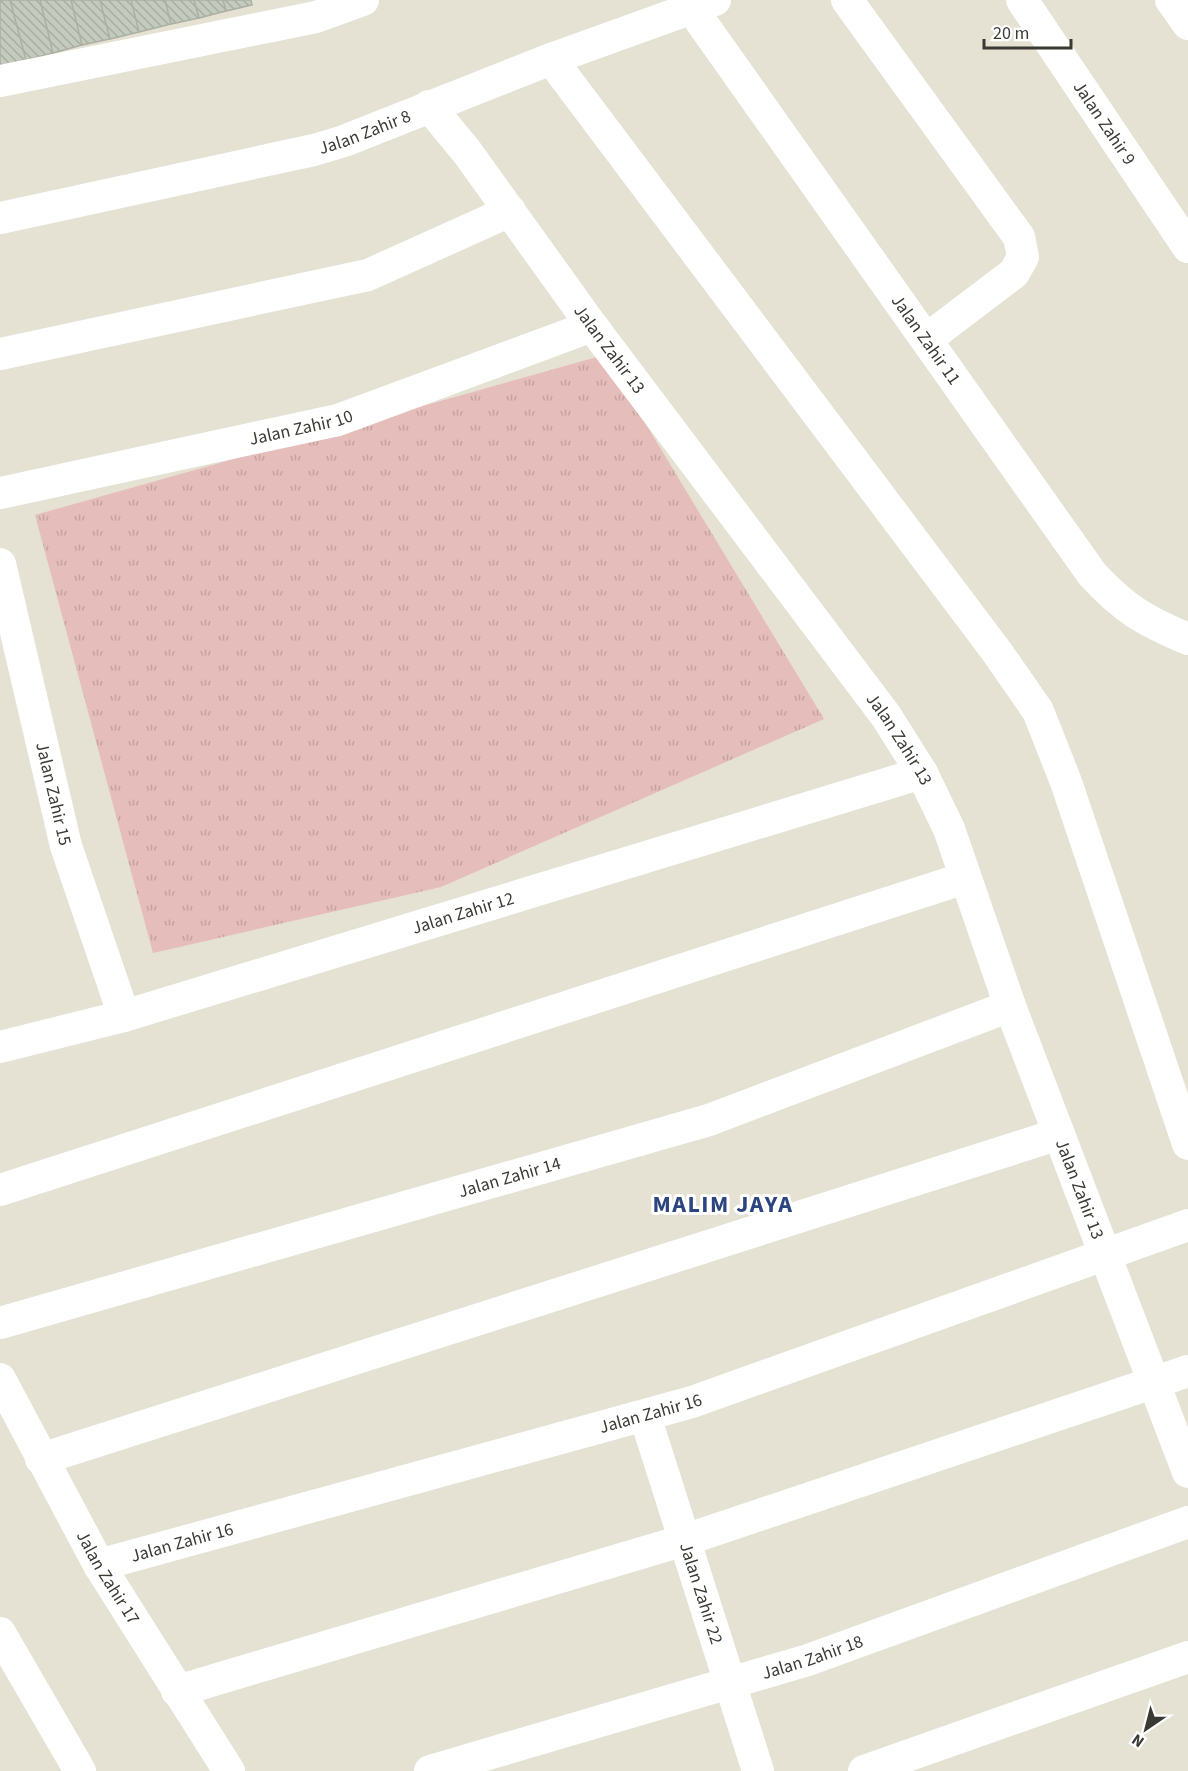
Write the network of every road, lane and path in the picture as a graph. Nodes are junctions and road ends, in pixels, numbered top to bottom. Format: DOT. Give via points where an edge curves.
graph roads {
  1 [pos="363,0"];
  2 [pos="847,0"];
  3 [pos="1022,0"];
  4 [pos="1171,0"];
  5 [pos="704,5"];
  6 [pos="1188,24"];
  7 [pos="551,59"];
  8 [pos="0,81"];
  9 [pos="429,106"];
  10 [pos="510,211"];
  11 [pos="0,218"];
  12 [pos="1188,247"];
  13 [pos="592,326"];
  14 [pos="927,339"];
  15 [pos="0,354"];
  16 [pos="0,493"];
  17 [pos="0,564"];
  18 [pos="1188,639"];
  19 [pos="922,773"];
  20 [pos="965,878"];
  21 [pos="1010,1006"];
  22 [pos="124,1016"];
  23 [pos="0,1047"];
  24 [pos="1059,1134"];
  25 [pos="1188,1144"];
  26 [pos="0,1190"];
  27 [pos="1188,1225"];
  28 [pos="1104,1254"];
  29 [pos="0,1323"];
  30 [pos="1188,1371"];
  31 [pos="0,1379"];
  32 [pos="1156,1382"];
  33 [pos="645,1416"];
  34 [pos="41,1459"];
  35 [pos="1188,1472"];
  36 [pos="1188,1522"];
  37 [pos="684,1540"];
  38 [pos="99,1565"];
  39 [pos="0,1633"];
  40 [pos="1188,1657"];
  41 [pos="730,1683"];
  42 [pos="177,1691"];
  43 [pos="80,1771"];
  44 [pos="228,1771"];
  45 [pos="430,1771"];
  46 [pos="758,1771"];
  47 [pos="864,1771"];
  1 -- 8 [label="street" via="316,17"];
  2 -- 14 [label="street" via="1019,237 1023,257 1014,273"];
  3 -- 12 [label="street, Jalan Zahir 9"];
  4 -- 6 [label="street"];
  5 -- 7 [label="street, Jalan Zahir 8"];
  5 -- 14 [label="street, Jalan Zahir 11"];
  7 -- 9 [label="street, Jalan Zahir 8"];
  7 -- 25 [label="street" via="1038,711 1066,782"];
  9 -- 10 [label="street, Jalan Zahir 13"];
  9 -- 11 [label="street, Jalan Zahir 8" via="314,150"];
  10 -- 13 [label="street, Jalan Zahir 13"];
  10 -- 15 [label="street" via="368,275"];
  13 -- 16 [label="street, Jalan Zahir 10" via="338,420"];
  13 -- 19 [label="street, Jalan Zahir 13" via="886,716"];
  14 -- 18 [label="street, Jalan Zahir 11" via="1092,574 1129,610"];
  17 -- 22 [label="street, Jalan Zahir 15" via="66,846"];
  19 -- 20 [label="street, Jalan Zahir 13" via="949,829"];
  19 -- 22 [label="street, Jalan Zahir 12"];
  20 -- 21 [label="street, Jalan Zahir 13"];
  20 -- 26 [label="street"];
  21 -- 24 [label="street, Jalan Zahir 13"];
  21 -- 29 [label="street, Jalan Zahir 14" via="709,1120"];
  22 -- 23 [label="street, Jalan Zahir 12"];
  24 -- 28 [label="street, Jalan Zahir 13"];
  24 -- 34 [label="street"];
  27 -- 28 [label="street, Jalan Zahir 16"];
  28 -- 32 [label="street, Jalan Zahir 13"];
  28 -- 33 [label="street, Jalan Zahir 16"];
  30 -- 32 [label="street"];
  31 -- 34 [label="street, Jalan Zahir 17"];
  32 -- 35 [label="street, Jalan Zahir 13"];
  32 -- 37 [label="street"];
  33 -- 37 [label="street, Jalan Zahir 22"];
  33 -- 38 [label="street, Jalan Zahir 16"];
  34 -- 38 [label="street, Jalan Zahir 17"];
  36 -- 41 [label="street, Jalan Zahir 18" via="808,1660"];
  37 -- 41 [label="street, Jalan Zahir 22"];
  37 -- 42 [label="street"];
  38 -- 42 [label="street, Jalan Zahir 17"];
  39 -- 43 [label="street"];
  40 -- 47 [label="street"];
  41 -- 45 [label="street, Jalan Zahir 18"];
  41 -- 46 [label="street, Jalan Zahir 22"];
  42 -- 44 [label="street, Jalan Zahir 17"];
}
